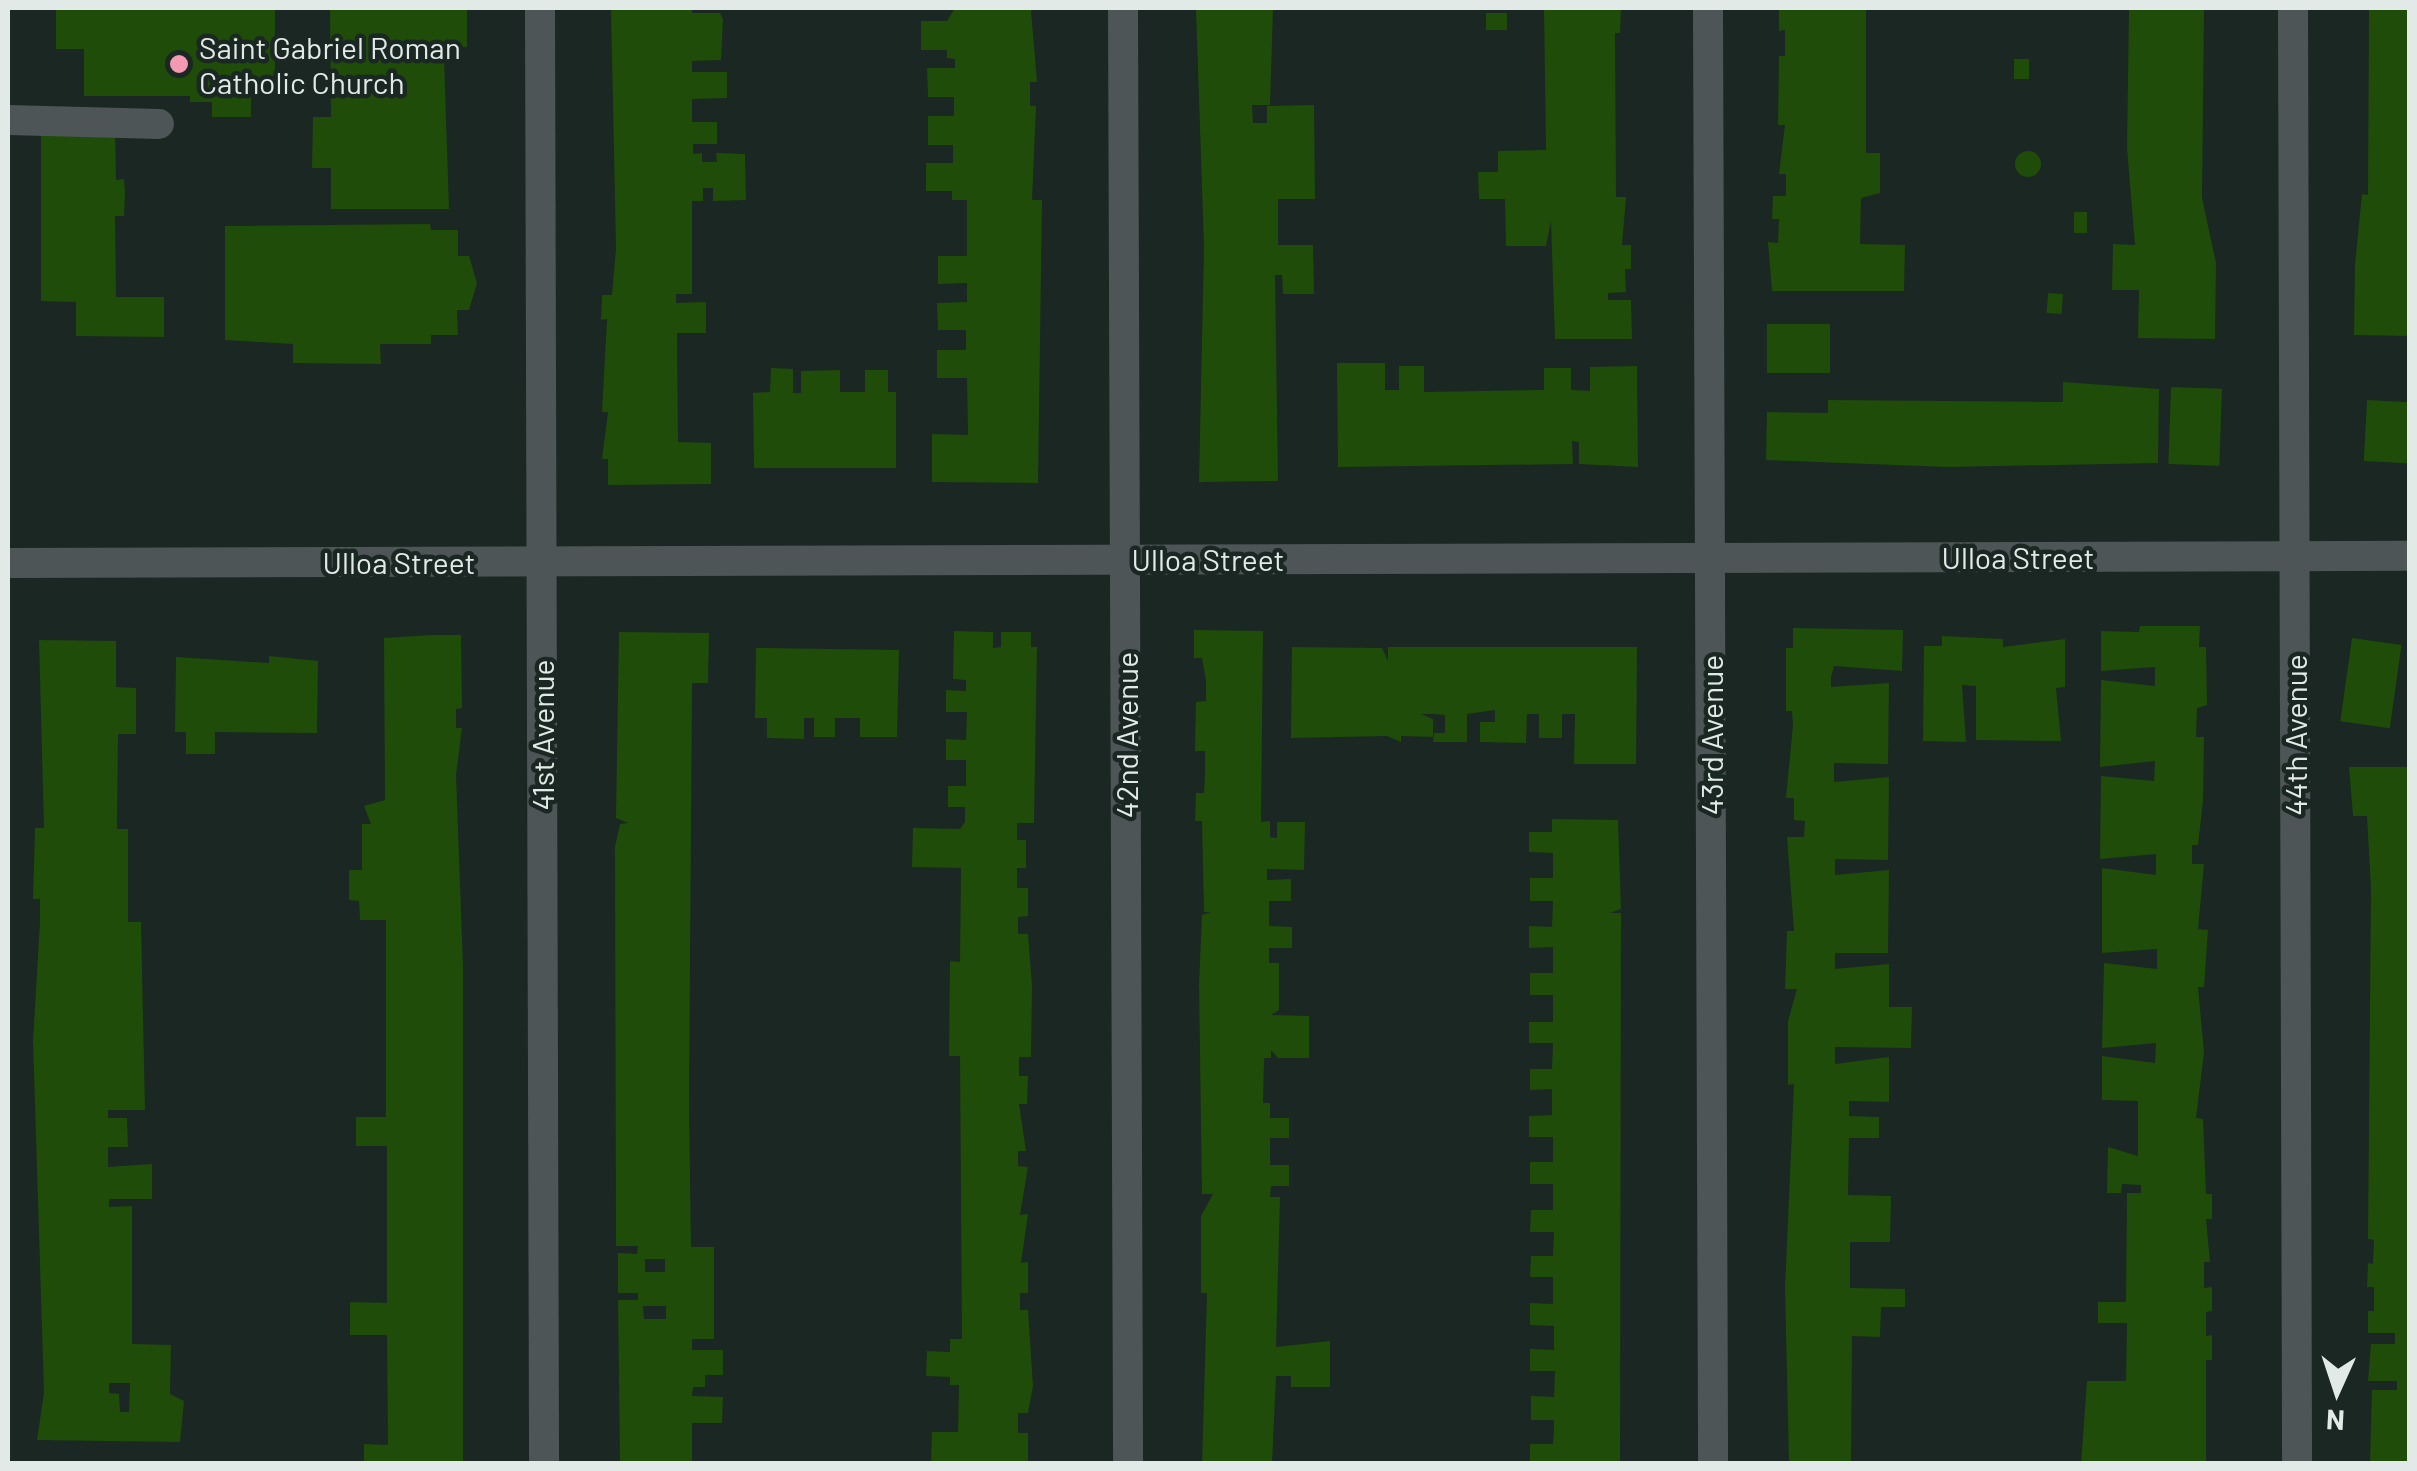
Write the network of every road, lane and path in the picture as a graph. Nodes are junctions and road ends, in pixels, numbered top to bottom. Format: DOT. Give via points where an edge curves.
graph roads {
  1 [pos="540,8"];
  2 [pos="1123,8"];
  3 [pos="1708,8"];
  4 [pos="2292,8"];
  5 [pos="8,120"];
  6 [pos="159,124"];
  7 [pos="2294,556"];
  8 [pos="2410,556"];
  9 [pos="1710,558"];
  10 [pos="1125,560"];
  11 [pos="541,562"];
  12 [pos="8,563"];
  13 [pos="544,1464"];
  14 [pos="1128,1464"];
  15 [pos="1713,1464"];
  16 [pos="2297,1464"];
  1 -- 11 [label="street, 41st Avenue"];
  2 -- 10 [label="street, 42nd Avenue"];
  3 -- 9 [label="street, 43rd Avenue"];
  4 -- 7 [label="street, 44th Avenue"];
  5 -- 6 [label="street"];
  7 -- 8 [label="street, Ulloa Street"];
  7 -- 9 [label="street, Ulloa Street"];
  7 -- 16 [label="street, 44th Avenue"];
  9 -- 10 [label="street, Ulloa Street"];
  9 -- 15 [label="street, 43rd Avenue"];
  10 -- 11 [label="street, Ulloa Street"];
  10 -- 14 [label="street, 42nd Avenue"];
  11 -- 12 [label="street, Ulloa Street"];
  11 -- 13 [label="street, 41st Avenue"];
}
